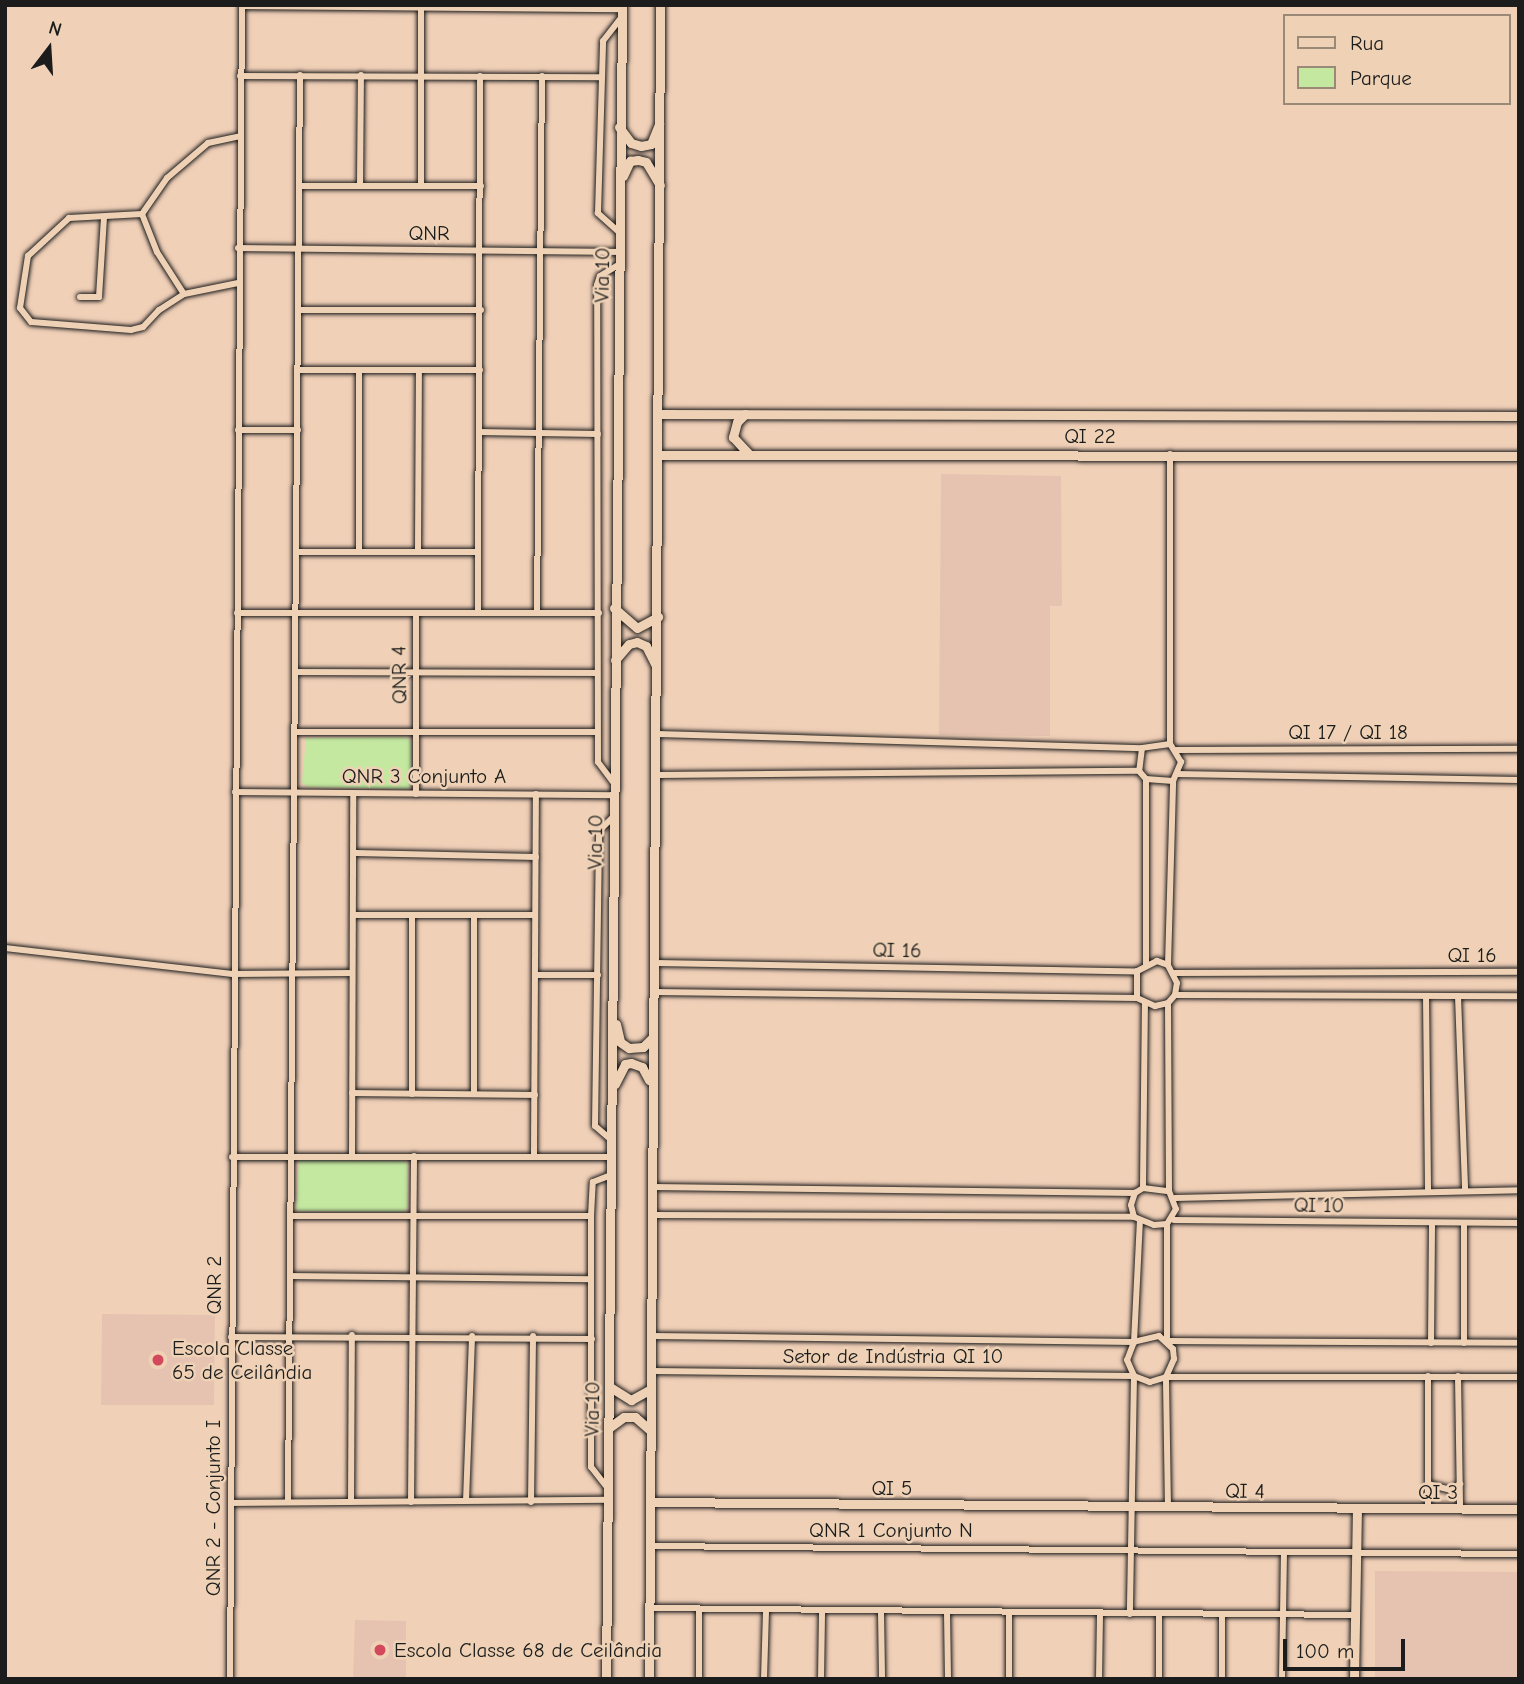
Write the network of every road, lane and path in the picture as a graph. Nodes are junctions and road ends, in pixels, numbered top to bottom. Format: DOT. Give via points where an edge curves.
graph roads {
  1 [pos="660,5"];
  2 [pos="242,6"];
  3 [pos="421,7"];
  4 [pos="622,11"];
  5 [pos="300,75"];
  6 [pos="361,75"];
  7 [pos="420,75"];
  8 [pos="240,76"];
  9 [pos="480,76"];
  10 [pos="542,76"];
  11 [pos="601,77"];
  12 [pos="662,118"];
  13 [pos="618,125"];
  14 [pos="240,136"];
  15 [pos="620,185"];
  16 [pos="299,186"];
  17 [pos="360,186"];
  18 [pos="421,186"];
  19 [pos="481,186"];
  20 [pos="661,186"];
  21 [pos="142,214"];
  22 [pos="104,217"];
  23 [pos="620,233"];
  24 [pos="238,248"];
  25 [pos="298,250"];
  26 [pos="481,251"];
  27 [pos="540,251"];
  28 [pos="620,252"];
  29 [pos="620,264"];
  30 [pos="238,283"];
  31 [pos="184,294"];
  32 [pos="80,297"];
  33 [pos="298,310"];
  34 [pos="481,310"];
  35 [pos="298,370"];
  36 [pos="359,370"];
  37 [pos="419,370"];
  38 [pos="480,370"];
  39 [pos="660,414"];
  40 [pos="745,414"];
  41 [pos="1519,416"];
  42 [pos="238,430"];
  43 [pos="298,430"];
  44 [pos="479,432"];
  45 [pos="539,432"];
  46 [pos="598,434"];
  47 [pos="749,454"];
  48 [pos="1170,454"];
  49 [pos="660,455"];
  50 [pos="1519,456"];
  51 [pos="359,551"];
  52 [pos="418,551"];
  53 [pos="297,552"];
  54 [pos="478,552"];
  55 [pos="614,608"];
  56 [pos="478,612"];
  57 [pos="537,612"];
  58 [pos="237,613"];
  59 [pos="598,613"];
  60 [pos="296,615"];
  61 [pos="416,615"];
  62 [pos="657,617"];
  63 [pos="615,660"];
  64 [pos="657,671"];
  65 [pos="296,672"];
  66 [pos="597,673"];
  67 [pos="416,675"];
  68 [pos="296,732"];
  69 [pos="597,732"];
  70 [pos="417,733"];
  71 [pos="658,734"];
  72 [pos="1170,744"];
  73 [pos="1142,748"];
  74 [pos="1519,749"];
  75 [pos="1177,750"];
  76 [pos="1139,772"];
  77 [pos="657,775"];
  78 [pos="1175,777"];
  79 [pos="1146,779"];
  80 [pos="1519,780"];
  81 [pos="613,782"];
  82 [pos="235,792"];
  83 [pos="295,793"];
  84 [pos="353,793"];
  85 [pos="416,793"];
  86 [pos="536,794"];
  87 [pos="613,795"];
  88 [pos="613,817"];
  89 [pos="356,853"];
  90 [pos="536,856"];
  91 [pos="354,915"];
  92 [pos="412,915"];
  93 [pos="474,915"];
  94 [pos="536,915"];
  95 [pos="5,948"];
  96 [pos="656,963"];
  97 [pos="1146,964"];
  98 [pos="1168,965"];
  99 [pos="1137,971"];
  100 [pos="1519,972"];
  101 [pos="293,973"];
  102 [pos="352,973"];
  103 [pos="1174,973"];
  104 [pos="233,974"];
  105 [pos="535,975"];
  106 [pos="598,975"];
  107 [pos="655,992"];
  108 [pos="1175,995"];
  109 [pos="1426,996"];
  110 [pos="1458,996"];
  111 [pos="1519,996"];
  112 [pos="613,998"];
  113 [pos="1137,998"];
  114 [pos="1168,1003"];
  115 [pos="1145,1004"];
  116 [pos="655,1029"];
  117 [pos="651,1085"];
  118 [pos="352,1093"];
  119 [pos="612,1093"];
  120 [pos="412,1094"];
  121 [pos="474,1094"];
  122 [pos="535,1095"];
  123 [pos="609,1138"];
  124 [pos="292,1155"];
  125 [pos="352,1156"];
  126 [pos="414,1156"];
  127 [pos="534,1156"];
  128 [pos="232,1157"];
  129 [pos="609,1157"];
  130 [pos="610,1176"];
  131 [pos="653,1187"];
  132 [pos="1143,1188"];
  133 [pos="1428,1190"];
  134 [pos="1465,1190"];
  135 [pos="1519,1190"];
  136 [pos="1169,1191"];
  137 [pos="1135,1193"];
  138 [pos="1175,1198"];
  139 [pos="413,1215"];
  140 [pos="653,1215"];
  141 [pos="292,1216"];
  142 [pos="591,1216"];
  143 [pos="1137,1219"];
  144 [pos="1170,1222"];
  145 [pos="1519,1223"];
  146 [pos="1432,1224"];
  147 [pos="1464,1224"];
  148 [pos="291,1276"];
  149 [pos="412,1276"];
  150 [pos="590,1279"];
  151 [pos="352,1335"];
  152 [pos="412,1335"];
  153 [pos="231,1336"];
  154 [pos="472,1336"];
  155 [pos="533,1336"];
  156 [pos="652,1336"];
  157 [pos="290,1337"];
  158 [pos="592,1339"];
  159 [pos="1167,1341"];
  160 [pos="1134,1342"];
  161 [pos="1431,1343"];
  162 [pos="1464,1343"];
  163 [pos="1519,1343"];
  164 [pos="651,1371"];
  165 [pos="1134,1376"];
  166 [pos="1428,1376"];
  167 [pos="1458,1376"];
  168 [pos="1166,1377"];
  169 [pos="1519,1377"];
  170 [pos="610,1387"];
  171 [pos="651,1389"];
  172 [pos="610,1427"];
  173 [pos="651,1431"];
  174 [pos="1428,1484"];
  175 [pos="1460,1484"];
  176 [pos="606,1486"];
  177 [pos="606,1500"];
  178 [pos="466,1501"];
  179 [pos="288,1502"];
  180 [pos="351,1502"];
  181 [pos="411,1502"];
  182 [pos="531,1502"];
  183 [pos="651,1502"];
  184 [pos="231,1503"];
  185 [pos="1132,1508"];
  186 [pos="1168,1508"];
  187 [pos="1428,1509"];
  188 [pos="1460,1509"];
  189 [pos="1519,1509"];
  190 [pos="1357,1510"];
  191 [pos="650,1546"];
  192 [pos="1131,1549"];
  193 [pos="1284,1552"];
  194 [pos="1356,1553"];
  195 [pos="1519,1554"];
  196 [pos="650,1608"];
  197 [pos="699,1609"];
  198 [pos="766,1612"];
  199 [pos="822,1612"];
  200 [pos="881,1612"];
  201 [pos="947,1613"];
  202 [pos="1009,1613"];
  203 [pos="1100,1613"];
  204 [pos="1130,1614"];
  205 [pos="1159,1614"];
  206 [pos="1222,1615"];
  207 [pos="1283,1615"];
  208 [pos="1354,1615"];
  209 [pos="230,1679"];
  210 [pos="606,1679"];
  211 [pos="649,1679"];
  212 [pos="699,1679"];
  213 [pos="764,1679"];
  214 [pos="821,1679"];
  215 [pos="882,1679"];
  216 [pos="948,1679"];
  217 [pos="1009,1679"];
  218 [pos="1099,1679"];
  219 [pos="1159,1679"];
  220 [pos="1222,1679"];
  221 [pos="1282,1679"];
  222 [pos="1354,1679"];
  1 -- 12 [label="main road"];
  2 -- 3 [label="street"];
  2 -- 8 [label="street"];
  3 -- 4 [label="street"];
  3 -- 7 [label="street"];
  4 -- 11 [label="street" via="603,41"];
  4 -- 13 [label="main road, Via 10"];
  5 -- 6 [label="street"];
  5 -- 8 [label="street"];
  5 -- 16 [label="street"];
  6 -- 7 [label="street"];
  6 -- 17 [label="street"];
  7 -- 9 [label="street"];
  7 -- 18 [label="street"];
  8 -- 14 [label="street"];
  9 -- 10 [label="street"];
  9 -- 19 [label="street"];
  10 -- 11 [label="street"];
  10 -- 27 [label="street"];
  11 -- 23 [label="street" via="598,213"];
  12 -- 13 [label="main road" via="651,144 631,143"];
  12 -- 20 [label="main road"];
  13 -- 15 [label="main road, Via 10"];
  14 -- 21 [label="street" via="208,143 167,177"];
  14 -- 24 [label="street"];
  15 -- 20 [label="main road" via="630,161 638,160 646,162"];
  15 -- 23 [label="main road, Via 10"];
  16 -- 17 [label="street"];
  16 -- 25 [label="street"];
  17 -- 18 [label="street"];
  18 -- 19 [label="street"];
  19 -- 26 [label="street"];
  20 -- 39 [label="main road"];
  21 -- 22 [label="street"];
  21 -- 31 [label="street" via="157,252"];
  22 -- 31 [label="street" via="69,218 28,256 20,307 23,317 82,329 131,330 143,327"];
  22 -- 32 [label="street" via="99,298"];
  23 -- 28 [label="main road, Via 10"];
  24 -- 25 [label="street, QNR"];
  24 -- 30 [label="street"];
  25 -- 26 [label="street, QNR"];
  25 -- 33 [label="street"];
  26 -- 27 [label="street, QNR"];
  26 -- 34 [label="street"];
  27 -- 28 [label="street, QNR"];
  27 -- 45 [label="street"];
  28 -- 29 [label="main road, Via 10"];
  29 -- 46 [label="street" via="600,276 597,285"];
  29 -- 55 [label="main road, Via 10"];
  30 -- 31 [label="street"];
  30 -- 42 [label="street"];
  33 -- 34 [label="street"];
  33 -- 35 [label="street"];
  34 -- 38 [label="street"];
  35 -- 36 [label="street"];
  35 -- 43 [label="street"];
  36 -- 37 [label="street"];
  36 -- 51 [label="street"];
  37 -- 38 [label="street"];
  37 -- 52 [label="street"];
  38 -- 44 [label="street"];
  39 -- 40 [label="main road"];
  39 -- 49 [label="main road"];
  40 -- 41 [label="main road"];
  40 -- 47 [label="main road" via="733,437"];
  42 -- 43 [label="street"];
  42 -- 58 [label="street"];
  43 -- 53 [label="street"];
  44 -- 45 [label="street"];
  44 -- 54 [label="street"];
  45 -- 46 [label="street"];
  45 -- 57 [label="street"];
  46 -- 59 [label="street"];
  47 -- 48 [label="main road, QI 22"];
  47 -- 49 [label="main road, QI 22"];
  48 -- 50 [label="main road, QI 22"];
  48 -- 72 [label="street"];
  49 -- 62 [label="main road"];
  51 -- 52 [label="street"];
  51 -- 53 [label="street"];
  52 -- 54 [label="street"];
  53 -- 60 [label="street"];
  54 -- 56 [label="street"];
  55 -- 62 [label="main road" via="632,627 643,627"];
  55 -- 63 [label="main road, Via 10"];
  56 -- 57 [label="street"];
  56 -- 61 [label="street"];
  57 -- 59 [label="street"];
  58 -- 60 [label="street, QNR 4"];
  58 -- 82 [label="street"];
  59 -- 66 [label="street"];
  60 -- 61 [label="street, QNR 4"];
  60 -- 65 [label="street"];
  61 -- 67 [label="street, QNR 4"];
  62 -- 64 [label="main road"];
  63 -- 64 [label="main road" via="629,644 642,644"];
  63 -- 81 [label="main road, Via 10"];
  64 -- 71 [label="main road"];
  65 -- 67 [label="street"];
  65 -- 68 [label="street"];
  66 -- 67 [label="street"];
  66 -- 69 [label="street"];
  67 -- 70 [label="street, QNR 4"];
  68 -- 70 [label="street, QNR 4"];
  68 -- 83 [label="street"];
  69 -- 70 [label="street"];
  69 -- 81 [label="street" via="597,762"];
  70 -- 85 [label="street"];
  71 -- 73 [label="street"];
  71 -- 77 [label="main road"];
  72 -- 73 [label="street"];
  72 -- 75 [label="street"];
  73 -- 76 [label="street"];
  74 -- 75 [label="street, QI 17 / QI 18"];
  75 -- 78 [label="street" via="1181,762"];
  76 -- 77 [label="street"];
  76 -- 79 [label="street"];
  77 -- 96 [label="main road"];
  78 -- 79 [label="street"];
  78 -- 80 [label="street"];
  78 -- 98 [label="street"];
  79 -- 97 [label="street"];
  81 -- 87 [label="main road, Via 10"];
  82 -- 83 [label="street, QNR 3 Conjunto A"];
  82 -- 104 [label="street, QNR 2"];
  83 -- 84 [label="street, QNR 3 Conjunto A"];
  83 -- 101 [label="street"];
  84 -- 85 [label="street, QNR 3 Conjunto A"];
  84 -- 89 [label="street"];
  85 -- 86 [label="street, QNR 3 Conjunto A"];
  86 -- 87 [label="street, QNR 3 Conjunto A"];
  86 -- 90 [label="street"];
  87 -- 88 [label="main road, Via 10"];
  88 -- 106 [label="street" via="599,831"];
  88 -- 112 [label="main road, Via 10"];
  89 -- 90 [label="street"];
  89 -- 91 [label="street"];
  90 -- 94 [label="street"];
  91 -- 92 [label="street"];
  91 -- 102 [label="street"];
  92 -- 93 [label="street"];
  92 -- 120 [label="street"];
  93 -- 94 [label="street"];
  93 -- 121 [label="street"];
  94 -- 105 [label="street"];
  95 -- 104 [label="street"];
  96 -- 99 [label="street, QI 16"];
  96 -- 107 [label="main road"];
  97 -- 98 [label="street"];
  97 -- 99 [label="street"];
  98 -- 103 [label="street"];
  99 -- 113 [label="street"];
  100 -- 103 [label="street, QI 16"];
  101 -- 102 [label="street"];
  101 -- 104 [label="street"];
  101 -- 124 [label="street"];
  102 -- 118 [label="street"];
  103 -- 108 [label="street"];
  104 -- 128 [label="street, QNR 2"];
  105 -- 106 [label="street"];
  105 -- 122 [label="street"];
  106 -- 123 [label="street" via="595,1126"];
  107 -- 113 [label="street"];
  107 -- 116 [label="main road"];
  108 -- 109 [label="street"];
  108 -- 114 [label="street"];
  109 -- 110 [label="street"];
  109 -- 133 [label="street"];
  110 -- 111 [label="street"];
  110 -- 134 [label="street"];
  112 -- 116 [label="main road" via="624,1046 650,1044"];
  112 -- 119 [label="main road, Via 10"];
  113 -- 115 [label="street"];
  114 -- 115 [label="street"];
  114 -- 136 [label="street"];
  115 -- 132 [label="street"];
  116 -- 117 [label="main road"];
  117 -- 119 [label="main road" via="646,1071 631,1063 620,1071"];
  117 -- 131 [label="main road"];
  118 -- 120 [label="street"];
  118 -- 125 [label="street"];
  119 -- 123 [label="main road, Via 10"];
  120 -- 121 [label="street"];
  121 -- 122 [label="street"];
  122 -- 127 [label="street"];
  123 -- 129 [label="main road, Via 10"];
  124 -- 125 [label="street"];
  124 -- 128 [label="street"];
  124 -- 141 [label="street"];
  125 -- 126 [label="street"];
  126 -- 127 [label="street"];
  126 -- 139 [label="street"];
  127 -- 129 [label="street"];
  128 -- 153 [label="street, QNR 2"];
  129 -- 130 [label="main road, Via 10"];
  130 -- 142 [label="street" via="593,1182"];
  130 -- 170 [label="main road, Via 10"];
  131 -- 137 [label="street"];
  131 -- 140 [label="main road"];
  132 -- 136 [label="street"];
  132 -- 137 [label="street"];
  133 -- 134 [label="street"];
  133 -- 138 [label="street"];
  134 -- 135 [label="street"];
  136 -- 138 [label="street"];
  137 -- 143 [label="street" via="1131,1205"];
  138 -- 144 [label="street"];
  139 -- 141 [label="street"];
  139 -- 142 [label="street"];
  139 -- 149 [label="street"];
  140 -- 143 [label="street"];
  140 -- 156 [label="main road"];
  141 -- 148 [label="street"];
  142 -- 150 [label="street"];
  143 -- 144 [label="street"];
  143 -- 160 [label="street"];
  144 -- 146 [label="street, QI 10"];
  144 -- 159 [label="street"];
  145 -- 147 [label="street, QI 10"];
  146 -- 147 [label="street, QI 10"];
  146 -- 161 [label="street"];
  147 -- 162 [label="street"];
  148 -- 149 [label="street"];
  148 -- 157 [label="street"];
  149 -- 150 [label="street"];
  149 -- 152 [label="street"];
  150 -- 158 [label="street"];
  151 -- 152 [label="street, QNR 2"];
  151 -- 157 [label="street, QNR 2"];
  151 -- 180 [label="street"];
  152 -- 154 [label="street, QNR 2"];
  152 -- 181 [label="street"];
  153 -- 157 [label="street, QNR 2"];
  153 -- 184 [label="street, QNR 2 - Conjunto I"];
  154 -- 155 [label="street, QNR 2"];
  154 -- 178 [label="street"];
  155 -- 158 [label="street, QNR 2"];
  155 -- 182 [label="street"];
  156 -- 160 [label="street, Setor de Indústria QI 10"];
  156 -- 164 [label="main road"];
  157 -- 179 [label="street"];
  158 -- 176 [label="street" via="591,1467"];
  159 -- 160 [label="street" via="1150,1335"];
  159 -- 161 [label="street"];
  159 -- 168 [label="street" via="1174,1359"];
  160 -- 165 [label="street" via="1127,1360"];
  161 -- 162 [label="street"];
  162 -- 163 [label="street"];
  164 -- 165 [label="street, Setor de Indústria QI 10"];
  164 -- 171 [label="main road"];
  165 -- 168 [label="street" via="1150,1382"];
  165 -- 185 [label="street"];
  166 -- 167 [label="street"];
  166 -- 168 [label="street"];
  166 -- 174 [label="street"];
  167 -- 169 [label="street"];
  167 -- 175 [label="street"];
  168 -- 186 [label="street"];
  170 -- 171 [label="main road" via="631,1400"];
  170 -- 172 [label="main road, Via 10"];
  171 -- 173 [label="main road"];
  172 -- 173 [label="main road" via="616,1420 635,1417"];
  172 -- 176 [label="main road, Via 10"];
  173 -- 183 [label="main road"];
  174 -- 175 [label="street" via="1448,1490"];
  174 -- 187 [label="street"];
  175 -- 188 [label="street"];
  176 -- 177 [label="main road, Via 10"];
  177 -- 182 [label="street"];
  177 -- 210 [label="main road, Via 10"];
  178 -- 181 [label="street"];
  178 -- 182 [label="street"];
  179 -- 180 [label="street"];
  179 -- 184 [label="street"];
  180 -- 181 [label="street"];
  183 -- 185 [label="main road, QI 5"];
  183 -- 191 [label="main road"];
  184 -- 209 [label="street, QNR 2 - Conjunto I"];
  185 -- 186 [label="main road, QI 4"];
  185 -- 192 [label="street"];
  186 -- 190 [label="main road, QI 4"];
  187 -- 188 [label="main road, QI 3"];
  187 -- 190 [label="main road, QI 3"];
  188 -- 189 [label="main road, QI 3"];
  190 -- 194 [label="main road"];
  191 -- 192 [label="street, QNR 1 Conjunto N"];
  191 -- 196 [label="main road"];
  192 -- 193 [label="street, QNR 1 Conjunto N"];
  192 -- 204 [label="street"];
  193 -- 194 [label="street, QNR 1 Conjunto N"];
  193 -- 207 [label="street"];
  194 -- 195 [label="street, QNR 1 Conjunto N"];
  194 -- 208 [label="main road"];
  196 -- 197 [label="street"];
  196 -- 211 [label="main road"];
  197 -- 198 [label="street"];
  197 -- 212 [label="street"];
  198 -- 199 [label="street"];
  198 -- 213 [label="street"];
  199 -- 200 [label="street"];
  199 -- 214 [label="street"];
  200 -- 201 [label="street"];
  200 -- 215 [label="street"];
  201 -- 202 [label="street"];
  201 -- 216 [label="street"];
  202 -- 203 [label="street"];
  202 -- 217 [label="street"];
  203 -- 204 [label="street"];
  203 -- 218 [label="street"];
  204 -- 205 [label="street"];
  205 -- 206 [label="street"];
  205 -- 219 [label="street"];
  206 -- 207 [label="street"];
  206 -- 220 [label="street"];
  207 -- 208 [label="street"];
  207 -- 221 [label="street"];
  208 -- 222 [label="main road"];
}
